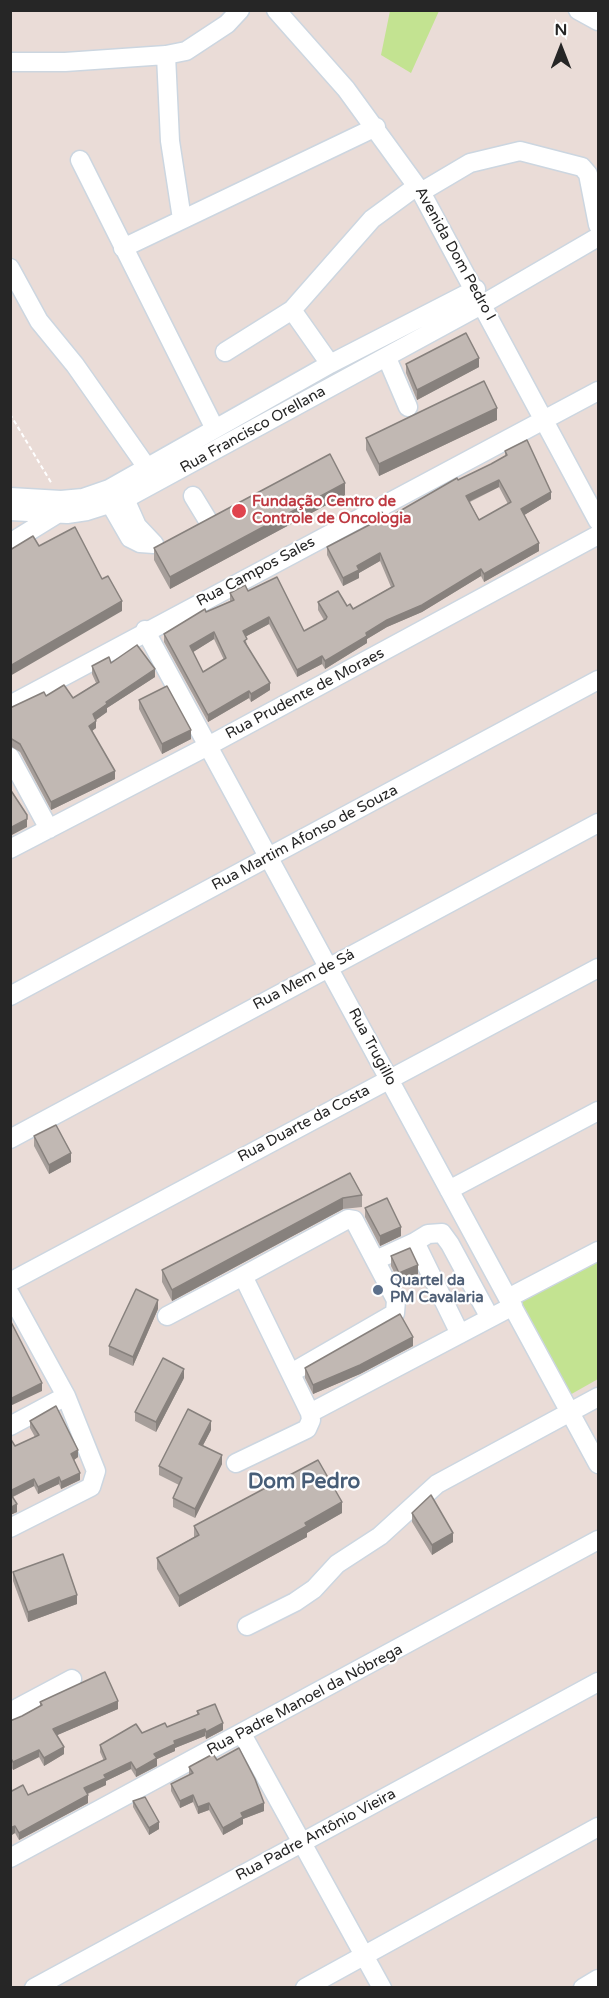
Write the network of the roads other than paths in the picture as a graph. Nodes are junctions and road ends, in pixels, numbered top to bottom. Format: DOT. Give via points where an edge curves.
graph roads {
  1 [pos="240,10"];
  2 [pos="276,10"];
  3 [pos="578,10"];
  4 [pos="598,21"];
  5 [pos="166,55"];
  6 [pos="10,62"];
  7 [pos="376,127"];
  8 [pos="80,160"];
  9 [pos="419,189"];
  10 [pos="182,219"];
  11 [pos="598,225"];
  12 [pos="598,237"];
  13 [pos="123,248"];
  14 [pos="10,268"];
  15 [pos="479,297"];
  16 [pos="292,310"];
  17 [pos="225,352"];
  18 [pos="387,358"];
  19 [pos="330,364"];
  20 [pos="598,391"];
  21 [pos="408,407"];
  22 [pos="545,420"];
  23 [pos="214,429"];
  24 [pos="153,476"];
  25 [pos="193,496"];
  26 [pos="10,497"];
  27 [pos="85,504"];
  28 [pos="59,507"];
  29 [pos="10,511"];
  30 [pos="207,519"];
  31 [pos="598,522"];
  32 [pos="598,535"];
  33 [pos="10,543"];
  34 [pos="145,630"];
  35 [pos="598,680"];
  36 [pos="10,705"];
  37 [pos="208,746"];
  38 [pos="10,757"];
  39 [pos="598,823"];
  40 [pos="49,829"];
  41 [pos="10,849"];
  42 [pos="269,858"];
  43 [pos="328,967"];
  44 [pos="598,968"];
  45 [pos="10,996"];
  46 [pos="389,1079"];
  47 [pos="598,1111"];
  48 [pos="10,1139"];
  49 [pos="449,1190"];
  50 [pos="415,1242"];
  51 [pos="598,1251"];
  52 [pos="376,1260"];
  53 [pos="243,1276"];
  54 [pos="10,1282"];
  55 [pos="10,1294"];
  56 [pos="510,1302"];
  57 [pos="166,1316"];
  58 [pos="490,1318"];
  59 [pos="460,1334"];
  60 [pos="291,1373"];
  61 [pos="66,1396"];
  62 [pos="598,1397"];
  63 [pos="310,1413"];
  64 [pos="570,1413"];
  65 [pos="10,1426"];
  66 [pos="593,1442"];
  67 [pos="236,1463"];
  68 [pos="598,1464"];
  69 [pos="10,1528"];
  70 [pos="598,1540"];
  71 [pos="248,1626"];
  72 [pos="72,1679"];
  73 [pos="598,1682"];
  74 [pos="10,1712"];
  75 [pos="242,1734"];
  76 [pos="598,1827"];
  77 [pos="303,1842"];
  78 [pos="10,1858"];
  79 [pos="365,1956"];
  80 [pos="598,1979"];
  81 [pos="34,1988"];
  82 [pos="305,1988"];
  83 [pos="382,1988"];
  84 [pos="583,1988"];
  1 -- 5 [label="street" via="205,40 186,51"];
  2 -- 7 [label="street, Avenida Dom Pedro I"];
  3 -- 4 [label="street"];
  5 -- 6 [label="street"];
  5 -- 10 [label="street" via="170,141"];
  7 -- 9 [label="street, Avenida Dom Pedro I"];
  7 -- 10 [label="street"];
  8 -- 13 [label="street"];
  9 -- 11 [label="street" via="470,163 520,151 582,167 588,174"];
  9 -- 15 [label="street, Avenida Dom Pedro I"];
  9 -- 16 [label="street" via="372,219"];
  10 -- 13 [label="street"];
  12 -- 15 [label="street"];
  13 -- 23 [label="street"];
  14 -- 24 [label="street" via="39,321"];
  15 -- 18 [label="street, Rua Francisco Orellana"];
  15 -- 19 [label="street, Rua Francisco Orellana"];
  15 -- 22 [label="street, Avenida Dom Pedro I"];
  16 -- 17 [label="street"];
  16 -- 19 [label="street"];
  18 -- 21 [label="street"];
  18 -- 24 [label="street, Rua Francisco Orellana"];
  19 -- 23 [label="street, Rua Francisco Orellana"];
  20 -- 22 [label="street, Rua Campos Sales"];
  22 -- 31 [label="street, Avenida Dom Pedro I"];
  22 -- 34 [label="street, Rua Campos Sales"];
  23 -- 24 [label="street, Rua Francisco Orellana"];
  24 -- 27 [label="street, Rua Francisco Orellana" via="109,489"];
  24 -- 27 [label="street, Rua Francisco Orellana" via="118,502"];
  25 -- 30 [label="street"];
  26 -- 28 [label="street, Rua Francisco Orellana"];
  27 -- 28 [label="street, Rua Francisco Orellana"];
  28 -- 29 [label="street, Rua Francisco Orellana"];
  28 -- 33 [label="street"];
  32 -- 37 [label="street, Rua Prudente de Moraes"];
  34 -- 36 [label="street, Rua Campos Sales"];
  34 -- 37 [label="street, Rua Trugillo"];
  35 -- 42 [label="street, Rua Martim Afonso de Souza"];
  37 -- 40 [label="street, Rua Prudente de Moraes"];
  37 -- 42 [label="street, Rua Trugillo"];
  38 -- 40 [label="street"];
  39 -- 43 [label="street, Rua Mem de Sá"];
  40 -- 41 [label="street, Rua Prudente de Moraes"];
  42 -- 43 [label="street, Rua Trugillo"];
  42 -- 45 [label="street, Rua Martim Afonso de Souza"];
  43 -- 46 [label="street, Rua Trugillo"];
  43 -- 48 [label="street, Rua Mem de Sá"];
  44 -- 46 [label="street, Rua Duarte da Costa"];
  46 -- 49 [label="street, Rua Trugillo"];
  46 -- 54 [label="street, Rua Duarte da Costa"];
  47 -- 49 [label="street"];
  49 -- 56 [label="street, Rua Trugillo"];
  50 -- 52 [label="street"];
  50 -- 58 [label="street" via="428,1234 442,1233"];
  50 -- 59 [label="street"];
  51 -- 56 [label="street"];
  52 -- 53 [label="street" via="357,1223 348,1219"];
  52 -- 60 [label="street" via="396,1300 395,1313"];
  53 -- 57 [label="street"];
  53 -- 60 [label="street"];
  55 -- 61 [label="street"];
  56 -- 58 [label="street"];
  56 -- 64 [label="street, Rua Trugillo"];
  58 -- 59 [label="street"];
  59 -- 63 [label="street"];
  60 -- 63 [label="street"];
  61 -- 65 [label="street"];
  61 -- 69 [label="street" via="94,1464 95,1480 91,1487"];
  62 -- 64 [label="street"];
  63 -- 67 [label="street" via="307,1429"];
  64 -- 66 [label="street, Rua Trugillo"];
  64 -- 71 [label="street" via="437,1484 380,1536 337,1564 314,1589"];
  66 -- 68 [label="street, Rua Trugillo"];
  70 -- 75 [label="street, Rua Padre Manoel da Nóbrega"];
  72 -- 74 [label="street"];
  73 -- 77 [label="street, Rua Padre Antônio Vieira"];
  75 -- 77 [label="street"];
  75 -- 78 [label="street, Rua Padre Manoel da Nóbrega"];
  76 -- 79 [label="street"];
  77 -- 79 [label="street"];
  77 -- 81 [label="street, Rua Padre Antônio Vieira"];
  79 -- 82 [label="street"];
  79 -- 83 [label="street"];
  80 -- 84 [label="street"];
}
